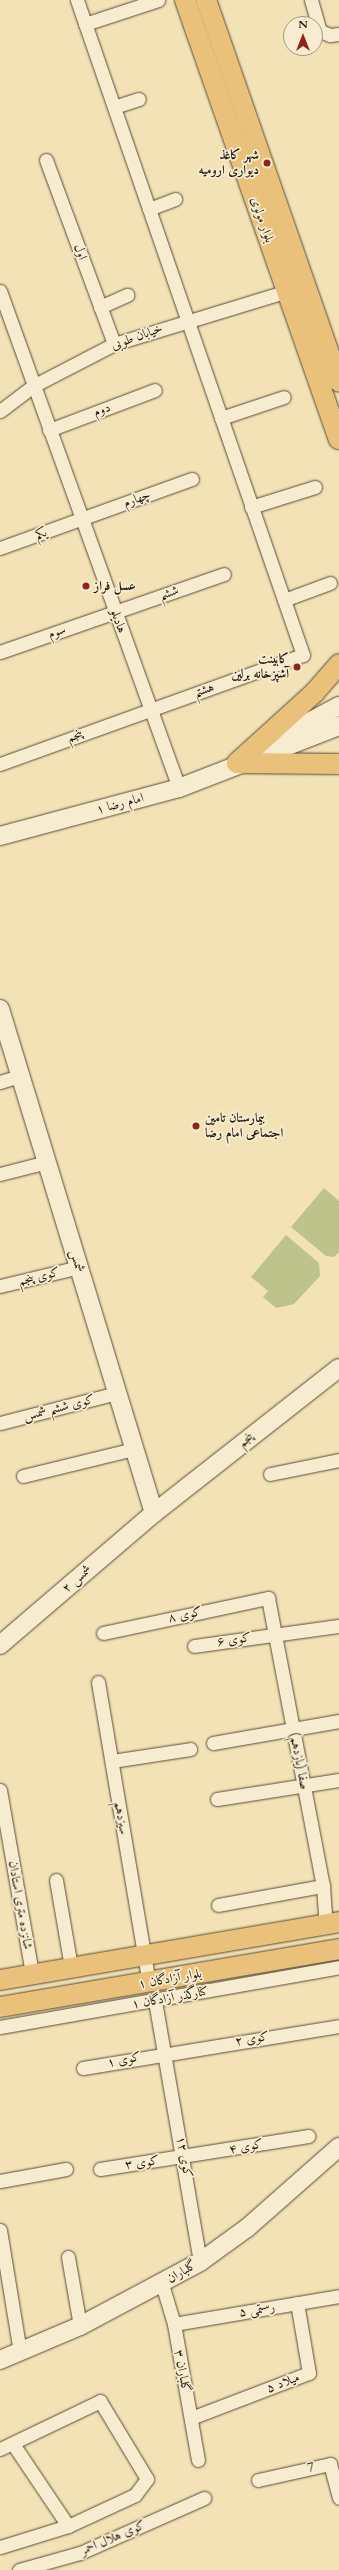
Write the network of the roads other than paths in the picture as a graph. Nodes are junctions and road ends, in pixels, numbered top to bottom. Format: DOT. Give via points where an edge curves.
graph roads {
  1 [pos="77,0"];
  2 [pos="158,0"];
  3 [pos="185,0"];
  4 [pos="206,0"];
  5 [pos="311,0"];
  6 [pos="85,24"];
  7 [pos="339,34"];
  8 [pos="139,99"];
  9 [pos="114,107"];
  10 [pos="46,160"];
  11 [pos="175,199"];
  12 [pos="149,209"];
  13 [pos="0,291"];
  14 [pos="287,291"];
  15 [pos="127,295"];
  16 [pos="100,307"];
  17 [pos="187,319"];
  18 [pos="114,344"];
  19 [pos="339,381"];
  20 [pos="33,386"];
  21 [pos="155,390"];
  22 [pos="284,397"];
  23 [pos="0,411"];
  24 [pos="221,418"];
  25 [pos="49,430"];
  26 [pos="339,440"];
  27 [pos="192,479"];
  28 [pos="315,487"];
  29 [pos="251,507"];
  30 [pos="82,520"];
  31 [pos="0,548"];
  32 [pos="224,574"];
  33 [pos="330,584"];
  34 [pos="284,600"];
  35 [pos="115,612"];
  36 [pos="0,652"];
  37 [pos="339,664"];
  38 [pos="339,706"];
  39 [pos="150,708"];
  40 [pos="339,726"];
  41 [pos="237,763"];
  42 [pos="0,764"];
  43 [pos="339,764"];
  44 [pos="179,788"];
  45 [pos="0,836"];
  46 [pos="0,1009"];
  47 [pos="20,1076"];
  48 [pos="0,1082"];
  49 [pos="47,1162"];
  50 [pos="0,1174"];
  51 [pos="79,1267"];
  52 [pos="0,1286"];
  53 [pos="339,1368"];
  54 [pos="117,1393"];
  55 [pos="0,1423"];
  56 [pos="134,1449"];
  57 [pos="339,1460"];
  58 [pos="270,1474"];
  59 [pos="23,1476"];
  60 [pos="154,1513"];
  61 [pos="268,1598"];
  62 [pos="339,1626"];
  63 [pos="103,1633"];
  64 [pos="275,1635"];
  65 [pos="0,1645"];
  66 [pos="194,1646"];
  67 [pos="98,1682"];
  68 [pos="339,1721"];
  69 [pos="293,1730"];
  70 [pos="213,1743"];
  71 [pos="190,1749"];
  72 [pos="112,1761"];
  73 [pos="339,1780"];
  74 [pos="304,1785"];
  75 [pos="0,1790"];
  76 [pos="217,1799"];
  77 [pos="4,1839"];
  78 [pos="56,1880"];
  79 [pos="323,1886"];
  80 [pos="218,1905"];
  81 [pos="333,1923"];
  82 [pos="339,1949"];
  83 [pos="144,1955"];
  84 [pos="71,1967"];
  85 [pos="339,1967"];
  86 [pos="32,1974"];
  87 [pos="0,1980"];
  88 [pos="152,1992"];
  89 [pos="0,2007"];
  90 [pos="339,2026"];
  91 [pos="0,2027"];
  92 [pos="165,2052"];
  93 [pos="83,2068"];
  94 [pos="308,2136"];
  95 [pos="339,2147"];
  96 [pos="184,2158"];
  97 [pos="66,2169"];
  98 [pos="100,2169"];
  99 [pos="0,2181"];
  100 [pos="0,2230"];
  101 [pos="68,2257"];
  102 [pos="200,2262"];
  103 [pos="162,2284"];
  104 [pos="5,2288"];
  105 [pos="339,2296"];
  106 [pos="296,2303"];
  107 [pos="174,2324"];
  108 [pos="80,2326"];
  109 [pos="20,2352"];
  110 [pos="0,2360"];
  111 [pos="190,2418"];
  112 [pos="14,2444"];
  113 [pos="0,2449"];
  114 [pos="198,2460"];
  115 [pos="258,2480"];
  116 [pos="204,2498"];
  117 [pos="339,2498"];
  118 [pos="68,2526"];
  119 [pos="0,2547"];
  120 [pos="19,2570"];
  1 -- 6 [label="street"];
  2 -- 6 [label="street"];
  3 -- 14 [label="main road, بلوار مولوی"];
  4 -- 19 [label="main road, بلوار مولوی"];
  5 -- 7 [label="street" via="320,30 330,35"];
  6 -- 9 [label="street"];
  8 -- 9 [label="street"];
  9 -- 12 [label="street"];
  10 -- 16 [label="street, اول"];
  11 -- 12 [label="street"];
  12 -- 17 [label="street"];
  13 -- 20 [label="street"];
  14 -- 17 [label="street, خیابان طوبی"];
  14 -- 26 [label="main road, بلوار مولوی"];
  15 -- 16 [label="street"];
  16 -- 18 [label="street, اول"];
  17 -- 18 [label="street, خیابان طوبی"];
  17 -- 24 [label="street"];
  18 -- 20 [label="street, خیابان طوبی"];
  20 -- 23 [label="street, خیابان طوبی"];
  20 -- 25 [label="street, هادیلو"];
  21 -- 25 [label="street, دوم"];
  22 -- 24 [label="street"];
  24 -- 29 [label="street"];
  25 -- 30 [label="street, هادیلو"];
  27 -- 30 [label="street, چهارم"];
  28 -- 29 [label="street"];
  29 -- 34 [label="street"];
  30 -- 31 [label="street, یکم"];
  30 -- 35 [label="street, هادیلو"];
  32 -- 35 [label="street, ششم"];
  33 -- 34 [label="street"];
  34 -- 39 [label="street, هشتم" via="302,655"];
  35 -- 36 [label="street, سوم"];
  35 -- 39 [label="street, هادیلو"];
  37 -- 41 [label="main road" via="315,692"];
  38 -- 41 [label="street, امام رضا ۱" via="291,730"];
  39 -- 42 [label="street, پنجم"];
  39 -- 44 [label="street, هادیلو"];
  40 -- 41 [label="street, امام رضا ۱"];
  41 -- 43 [label="main road"];
  41 -- 44 [label="street, امام رضا ۱"];
  44 -- 45 [label="street, امام رضا ۱"];
  46 -- 47 [label="street, شمس"];
  47 -- 48 [label="street"];
  47 -- 49 [label="street, شمس"];
  49 -- 50 [label="street"];
  49 -- 51 [label="street, شمس"];
  51 -- 52 [label="street, کوی پنجم"];
  51 -- 54 [label="street, شمس"];
  53 -- 60 [label="street, پنجم"];
  54 -- 55 [label="street, کوی ششم شمس"];
  54 -- 56 [label="street, شمس"];
  56 -- 59 [label="street"];
  56 -- 60 [label="street, شمس"];
  57 -- 58 [label="street"];
  60 -- 65 [label="street, شمس ۲"];
  61 -- 63 [label="street, کوی ۸"];
  61 -- 64 [label="street, صفا (یازدهم)"];
  62 -- 64 [label="street"];
  64 -- 66 [label="street, کوی ۶"];
  64 -- 69 [label="street, صفا (یازدهم)"];
  67 -- 72 [label="street, سیزدهم"];
  68 -- 69 [label="street"];
  69 -- 70 [label="street"];
  69 -- 74 [label="street, صفا (یازدهم)"];
  71 -- 72 [label="street"];
  72 -- 83 [label="street, سیزدهم"];
  73 -- 74 [label="street"];
  74 -- 76 [label="street"];
  74 -- 79 [label="street, صفا (یازدهم)"];
  75 -- 77 [label="street, شانزده متری استادان"];
  77 -- 86 [label="street, شانزده متری استادان"];
  78 -- 84 [label="street"];
  79 -- 80 [label="street"];
  79 -- 81 [label="street, صفا (یازدهم)"];
  81 -- 83 [label="main road"];
  82 -- 88 [label="main road, بلوار آزادگان ۱"];
  83 -- 84 [label="main road"];
  83 -- 88 [label="street, سیزدهم"];
  84 -- 86 [label="main road"];
  85 -- 88 [label="street, کنارگذر آزادگان ۱"];
  86 -- 87 [label="main road"];
  88 -- 89 [label="main road, بلوار آزادگان ۱"];
  88 -- 91 [label="street, کنارگذر آزادگان ۱"];
  88 -- 92 [label="street, کوی ۱۲"];
  90 -- 92 [label="street, کوی ۲"];
  92 -- 93 [label="street, کوی ۱"];
  92 -- 96 [label="street, کوی ۱۲"];
  94 -- 96 [label="street, کوی ۴"];
  95 -- 102 [label="street, گلباران" via="247,2228"];
  96 -- 98 [label="street, کوی ۳"];
  96 -- 102 [label="street, کوی ۱۲"];
  97 -- 99 [label="street"];
  100 -- 104 [label="street"];
  101 -- 108 [label="street"];
  102 -- 103 [label="street, گلباران"];
  103 -- 107 [label="street, گلباران ۳"];
  103 -- 108 [label="street, گلباران"];
  104 -- 109 [label="street"];
  105 -- 106 [label="street, رستمی ۵"];
  106 -- 107 [label="street, رستمی ۵"];
  106 -- 111 [label="street, میلاد ۵" via="309,2373"];
  107 -- 111 [label="street, گلباران ۳"];
  108 -- 109 [label="street, گلباران"];
  109 -- 110 [label="street, گلباران"];
  111 -- 114 [label="street, گلباران ۳"];
  112 -- 113 [label="street"];
  112 -- 118 [label="street"];
  112 -- 118 [label="street" via="100,2401 147,2479 135,2495"];
  115 -- 117 [label="street, 7" via="330,2464"];
  116 -- 120 [label="street, کوی هلال احمر" via="80,2553"];
  118 -- 119 [label="street"];
}
